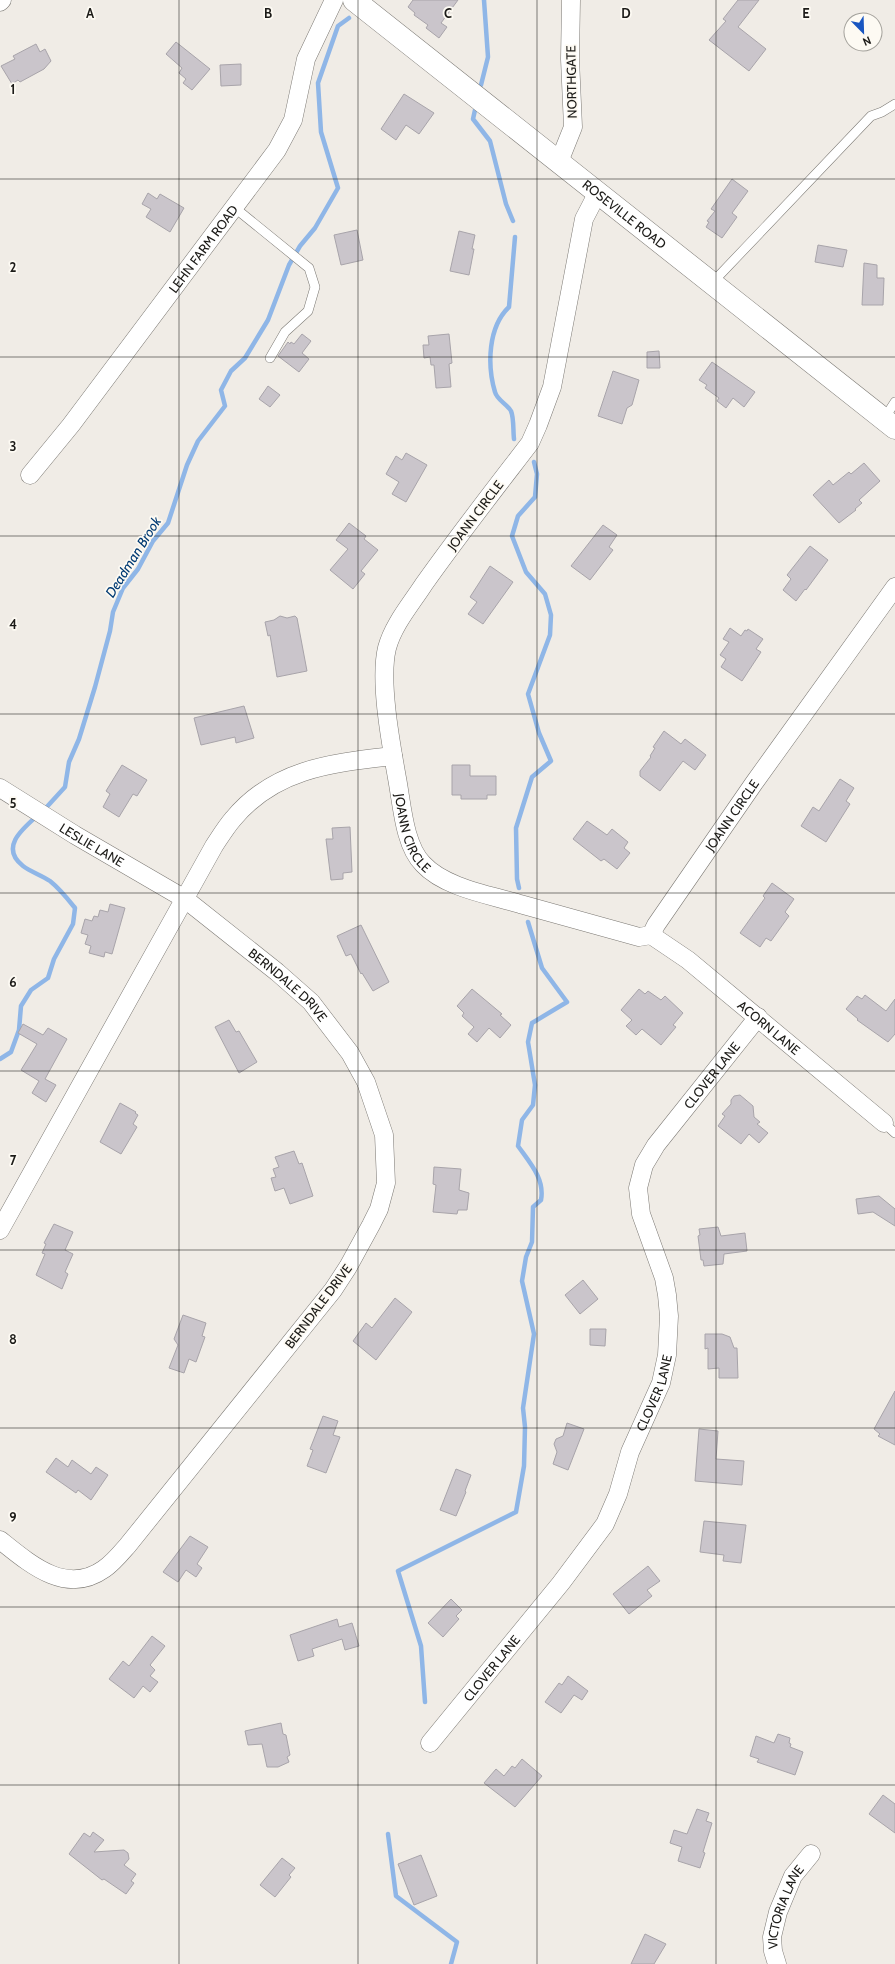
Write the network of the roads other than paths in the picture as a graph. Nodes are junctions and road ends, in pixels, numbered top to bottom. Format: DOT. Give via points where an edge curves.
graph roads {
  1 [pos="2,0"];
  2 [pos="334,0"];
  3 [pos="354,0"];
  4 [pos="571,0"];
  5 [pos="0,2"];
  6 [pos="895,104"];
  7 [pos="559,162"];
  8 [pos="598,192"];
  9 [pos="235,208"];
  10 [pos="712,283"];
  11 [pos="270,358"];
  12 [pos="891,416"];
  13 [pos="30,475"];
  14 [pos="895,587"];
  15 [pos="393,756"];
  16 [pos="0,788"];
  17 [pos="185,899"];
  18 [pos="651,935"];
  19 [pos="758,1017"];
  20 [pos="890,1128"];
  21 [pos="0,1230"];
  22 [pos="0,1540"];
  23 [pos="430,1744"];
  24 [pos="811,1854"];
  25 [pos="777,1964"];
  1 -- 5 [label="street"];
  2 -- 9 [label="street, LEHN FARM ROAD" via="306,59 293,120 277,150"];
  3 -- 7 [label="street, ROSEVILLE ROAD"];
  4 -- 7 [label="street, NORTHGATE" via="572,127"];
  6 -- 10 [label="lane" via="871,116"];
  7 -- 8 [label="street, ROSEVILLE ROAD"];
  8 -- 10 [label="street, ROSEVILLE ROAD"];
  8 -- 15 [label="street, JOANN CIRCLE" via="584,219 552,387 530,443 445,555 394,630 384,668"];
  9 -- 11 [label="lane" via="309,268 315,287 308,311 285,332"];
  9 -- 13 [label="street, LEHN FARM ROAD" via="71,426"];
  10 -- 12 [label="street, ROSEVILLE ROAD"];
  14 -- 18 [label="street, JOANN CIRCLE" via="754,783"];
  15 -- 17 [label="street" via="325,765 300,772 274,784 252,800 233,819 214,846"];
  15 -- 18 [label="street, JOANN CIRCLE" via="409,839 423,864 439,876 487,895 639,937"];
  16 -- 17 [label="street, LESLIE LANE"];
  17 -- 21 [label="street"];
  17 -- 22 [label="street, BERNDALE DRIVE" via="311,1002 350,1053 366,1082 384,1135 386,1183 363,1243 333,1290 128,1545 105,1569 81,1579 54,1577 43,1572"];
  18 -- 19 [label="street, ACORN LANE" via="688,960"];
  19 -- 20 [label="street, ACORN LANE"];
  19 -- 23 [label="street, CLOVER LANE" via="656,1145 644,1165 638,1188 641,1214 664,1278 669,1316 667,1355 661,1383 630,1452 618,1494 605,1524 561,1583"];
  24 -- 25 [label="street, VICTORIA LANE" via="792,1876 778,1912 772,1937"];
}
